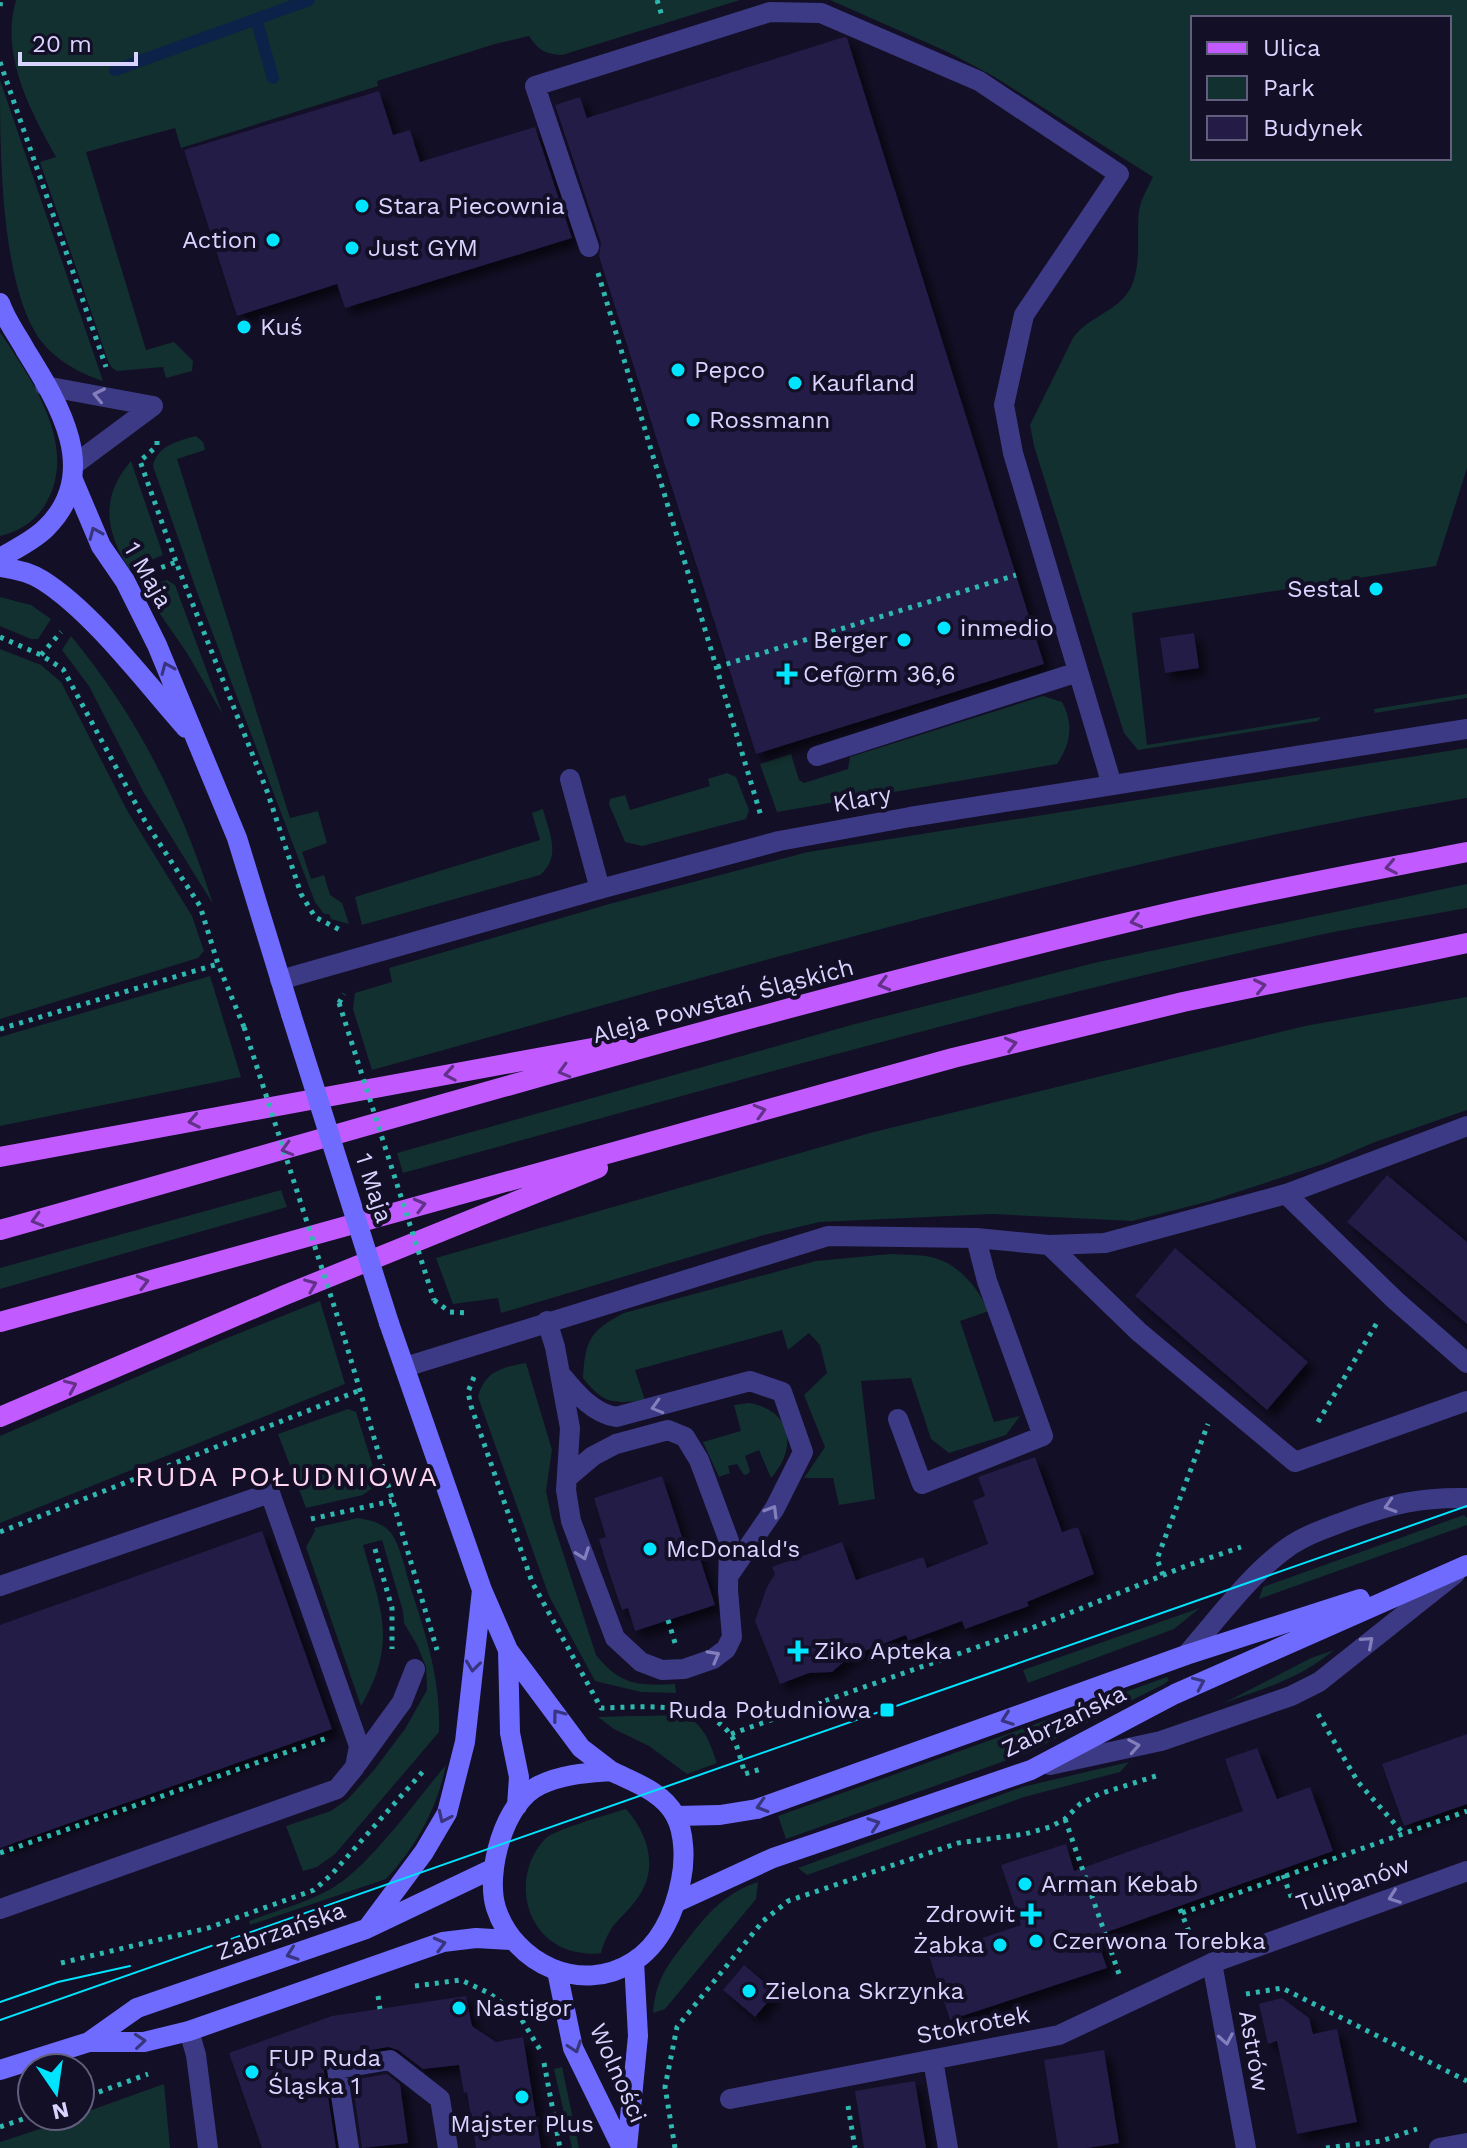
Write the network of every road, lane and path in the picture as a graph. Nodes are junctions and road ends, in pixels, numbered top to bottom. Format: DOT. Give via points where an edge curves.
graph roads {
  1 [pos="0,62"];
  2 [pos="589,247"];
  3 [pos="0,303"];
  4 [pos="107,372"];
  5 [pos="45,386"];
  6 [pos="153,406"];
  7 [pos="74,472"];
  8 [pos="0,558"];
  9 [pos="176,562"];
  10 [pos="0,567"];
  11 [pos="1016,575"];
  12 [pos="125,581"];
  13 [pos="0,637"];
  14 [pos="717,667"];
  15 [pos="1078,672"];
  16 [pos="1467,729"];
  17 [pos="197,740"];
  18 [pos="817,756"];
  19 [pos="570,779"];
  20 [pos="1112,785"];
  21 [pos="762,820"];
  22 [pos="1467,852"];
  23 [pos="600,889"];
  24 [pos="351,932"];
  25 [pos="1467,943"];
  26 [pos="218,964"];
  27 [pos="280,980"];
  28 [pos="339,1003"];
  29 [pos="747,1020"];
  30 [pos="0,1029"];
  31 [pos="1467,1126"];
  32 [pos="685,1132"];
  33 [pos="0,1157"];
  34 [pos="1286,1194"];
  35 [pos="0,1230"];
  36 [pos="976,1238"];
  37 [pos="1049,1245"];
  38 [pos="547,1321"];
  39 [pos="0,1322"];
  40 [pos="1374,1326"];
  41 [pos="495,1338"];
  42 [pos="1467,1363"];
  43 [pos="405,1367"];
  44 [pos="560,1374"];
  45 [pos="358,1391"];
  46 [pos="1217,1397"];
  47 [pos="1467,1401"];
  48 [pos="0,1417"];
  49 [pos="898,1419"];
  50 [pos="1295,1462"];
  51 [pos="567,1478"];
  52 [pos="1467,1498"];
  53 [pos="392,1501"];
  54 [pos="282,1526"];
  55 [pos="0,1532"];
  56 [pos="1244,1546"];
  57 [pos="375,1549"];
  58 [pos="1467,1565"];
  59 [pos="729,1575"];
  60 [pos="1163,1575"];
  61 [pos="0,1586"];
  62 [pos="482,1590"];
  63 [pos="508,1650"];
  64 [pos="1186,1655"];
  65 [pos="440,1660"];
  66 [pos="387,1663"];
  67 [pos="415,1669"];
  68 [pos="1318,1714"];
  69 [pos="353,1730"];
  70 [pos="731,1734"];
  71 [pos="435,1757"];
  72 [pos="355,1767"];
  73 [pos="761,1769"];
  74 [pos="1031,1770"];
  75 [pos="611,1771"];
  76 [pos="1171,1771"];
  77 [pos="517,1806"];
  78 [pos="1467,1811"];
  79 [pos="676,1816"];
  80 [pos="1065,1819"];
  81 [pos="1403,1833"];
  82 [pos="0,1853"];
  83 [pos="492,1869"];
  84 [pos="1467,1871"];
  85 [pos="677,1902"];
  86 [pos="0,1909"];
  87 [pos="1182,1913"];
  88 [pos="366,1929"];
  89 [pos="511,1940"];
  90 [pos="634,1961"];
  91 [pos="61,1963"];
  92 [pos="1212,1963"];
  93 [pos="557,1971"];
  94 [pos="1246,1983"];
  95 [pos="405,1987"];
  96 [pos="378,1991"];
  97 [pos="1243,1994"];
  98 [pos="1129,2002"];
  99 [pos="380,2009"];
  100 [pos="1246,2009"];
  101 [pos="189,2031"];
  102 [pos="89,2042"];
  103 [pos="933,2060"];
  104 [pos="0,2070"];
  105 [pos="144,2076"];
  106 [pos="844,2077"];
  107 [pos="1467,2081"];
  108 [pos="96,2093"];
  109 [pos="730,2099"];
  110 [pos="1381,2141"];
  111 [pos="1467,2143"];
  112 [pos="208,2148"];
  113 [pos="349,2148"];
  114 [pos="448,2148"];
  115 [pos="560,2148"];
  116 [pos="624,2148"];
  117 [pos="675,2148"];
  118 [pos="855,2148"];
  119 [pos="948,2148"];
  120 [pos="1246,2148"];
  121 [pos="1326,2148"];
  122 [pos="1439,2148"];
  1 -- 4 [label="path"];
  2 -- 14 [label="path"];
  2 -- 15 [label="street" via="535,86 770,12 821,13 979,81 1119,174 1024,315 1004,405 1013,453"];
  3 -- 5 [label="street, 1 Maja"];
  6 -- 5 [label="street, one-way"];
  5 -- 7 [label="street, 1 Maja" via="64,421"];
  6 -- 7 [label="street"];
  6 -- 9 [label="path" via="157,446 140,461"];
  7 -- 8 [label="street" via="62,507 47,527"];
  12 -- 7 [label="street, 1 Maja, one-way" via="101,546"];
  9 -- 12 [label="path"];
  9 -- 24 [label="path" via="267,791 301,894 315,917"];
  10 -- 17 [label="street, 1 Maja" via="39,578 81,612"];
  11 -- 14 [label="path"];
  17 -- 12 [label="street, 1 Maja, one-way"];
  13 -- 26 [label="path" via="63,669 145,821 200,906"];
  14 -- 21 [label="path"];
  15 -- 18 [label="street"];
  15 -- 20 [label="street"];
  16 -- 20 [label="street, Klary"];
  17 -- 27 [label="street, 1 Maja" via="237,838"];
  19 -- 23 [label="street"];
  20 -- 23 [label="street, Klary" via="779,841"];
  22 -- 29 [label="main road, Aleja Powstań Śląskich, one-way" via="1178,910"];
  23 -- 27 [label="street, Klary"];
  32 -- 25 [label="main road, one-way" via="1168,1005"];
  26 -- 30 [label="path"];
  26 -- 45 [label="path, bridge" via="244,1027"];
  27 -- 43 [label="street, 1 Maja, bridge"];
  28 -- 41 [label="path, bridge" via="434,1300 450,1312 487,1308"];
  29 -- 33 [label="main road, one-way"];
  29 -- 35 [label="main road, Aleja Powstań Śląskich, one-way"];
  31 -- 34 [label="street"];
  39 -- 32 [label="main road, one-way"];
  48 -- 32 [label="main road, one-way"];
  34 -- 37 [label="street" via="1105,1243"];
  34 -- 42 [label="street"];
  36 -- 37 [label="street"];
  36 -- 38 [label="street" via="828,1236"];
  36 -- 49 [label="street" via="1043,1436 922,1484"];
  37 -- 46 [label="street" via="1139,1332"];
  38 -- 41 [label="street"];
  38 -- 44 [label="street"];
  40 -- 50 [label="path"];
  41 -- 43 [label="street"];
  41 -- 70 [label="path" via="502,1360 472,1379 471,1406 532,1582 601,1708 690,1710 711,1717"];
  43 -- 62 [label="street, 1 Maja"];
  44 -- 51 [label="street" via="570,1428"];
  59 -- 44 [label="street, one-way" via="775,1508 803,1452 782,1392 750,1381 616,1417 588,1403"];
  45 -- 53 [label="path"];
  45 -- 55 [label="path"];
  46 -- 50 [label="street"];
  46 -- 60 [label="path" via="1157,1559"];
  47 -- 50 [label="street"];
  51 -- 59 [label="street" via="616,1444 668,1430 685,1437 729,1541"];
  51 -- 59 [label="street, one-way" via="571,1521 609,1628 641,1662 662,1670 684,1669 726,1649 732,1637"];
  52 -- 64 [label="street, one-way" via="1397,1503 1315,1532 1285,1549"];
  53 -- 54 [label="path"];
  53 -- 65 [label="path"];
  54 -- 61 [label="street" via="270,1493"];
  54 -- 69 [label="street"];
  56 -- 60 [label="path"];
  57 -- 66 [label="path" via="392,1608"];
  74 -- 58 [label="street, one-way" via="1161,1741 1291,1696 1319,1682"];
  60 -- 70 [label="path" via="1040,1625"];
  62 -- 63 [label="street, 1 Maja"];
  62 -- 88 [label="street, one-way" via="465,1742 447,1813"];
  75 -- 63 [label="street, 1 Maja, one-way" via="581,1748"];
  63 -- 77 [label="street, 1 Maja"];
  74 -- 64 [label="street, Zabrzańska, one-way" via="1175,1694 1467,1565"];
  64 -- 79 [label="street, Zabrzańska, one-way" via="757,1809"];
  67 -- 72 [label="street" via="402,1702"];
  68 -- 81 [label="path" via="1358,1782"];
  69 -- 72 [label="street" via="359,1746"];
  69 -- 82 [label="path"];
  70 -- 73 [label="path" via="745,1774"];
  71 -- 91 [label="path" via="314,1890 208,1928"];
  72 -- 86 [label="street" via="337,1789"];
  85 -- 74 [label="street, Zabrzańska, one-way" via="773,1858"];
  75 -- 77 [label="street" via="570,1774 537,1786"];
  75 -- 79 [label="street" via="653,1792"];
  76 -- 80 [label="path" via="1099,1794"];
  77 -- 83 [label="street"];
  78 -- 81 [label="path"];
  79 -- 85 [label="street" via="684,1854"];
  80 -- 98 [label="path"];
  80 -- 117 [label="path" via="1025,1834 944,1848 788,1901 763,1921 677,2027 665,2087"];
  81 -- 87 [label="path"];
  83 -- 88 [label="street, Zabrzańska"];
  83 -- 89 [label="street" via="494,1900"];
  84 -- 92 [label="street, Tulipanów, one-way"];
  85 -- 90 [label="street" via="663,1929"];
  88 -- 102 [label="street, Zabrzańska, one-way" via="137,2008"];
  89 -- 93 [label="street" via="529,1957"];
  101 -- 89 [label="street, Zabrzańska, one-way" via="443,1942"];
  90 -- 93 [label="street" via="587,1975"];
  90 -- 116 [label="street, Wolności" via="638,2036"];
  92 -- 98 [label="street, Stokrotek"];
  92 -- 120 [label="street, Astrów, one-way"];
  93 -- 116 [label="street, Wolności, one-way" via="573,2048"];
  94 -- 97 [label="path"];
  95 -- 115 [label="path" via="461,1980 520,2017 542,2052"];
  96 -- 99 [label="path"];
  97 -- 100 [label="path"];
  97 -- 107 [label="path" via="1282,1988"];
  98 -- 103 [label="street, Stokrotek" via="1059,2035"];
  102 -- 101 [label="street, Zabrzańska, one-way" via="144,2042"];
  101 -- 112 [label="street"];
  102 -- 104 [label="street, Zabrzańska"];
  103 -- 106 [label="street, Stokrotek"];
  103 -- 119 [label="street"];
  105 -- 108 [label="path"];
  106 -- 109 [label="street, Stokrotek"];
  106 -- 118 [label="path"];
  110 -- 121 [label="path"];
  111 -- 122 [label="street"];
  113 -- 114 [label="street" via="337,2069 390,2060 440,2099"];
}
